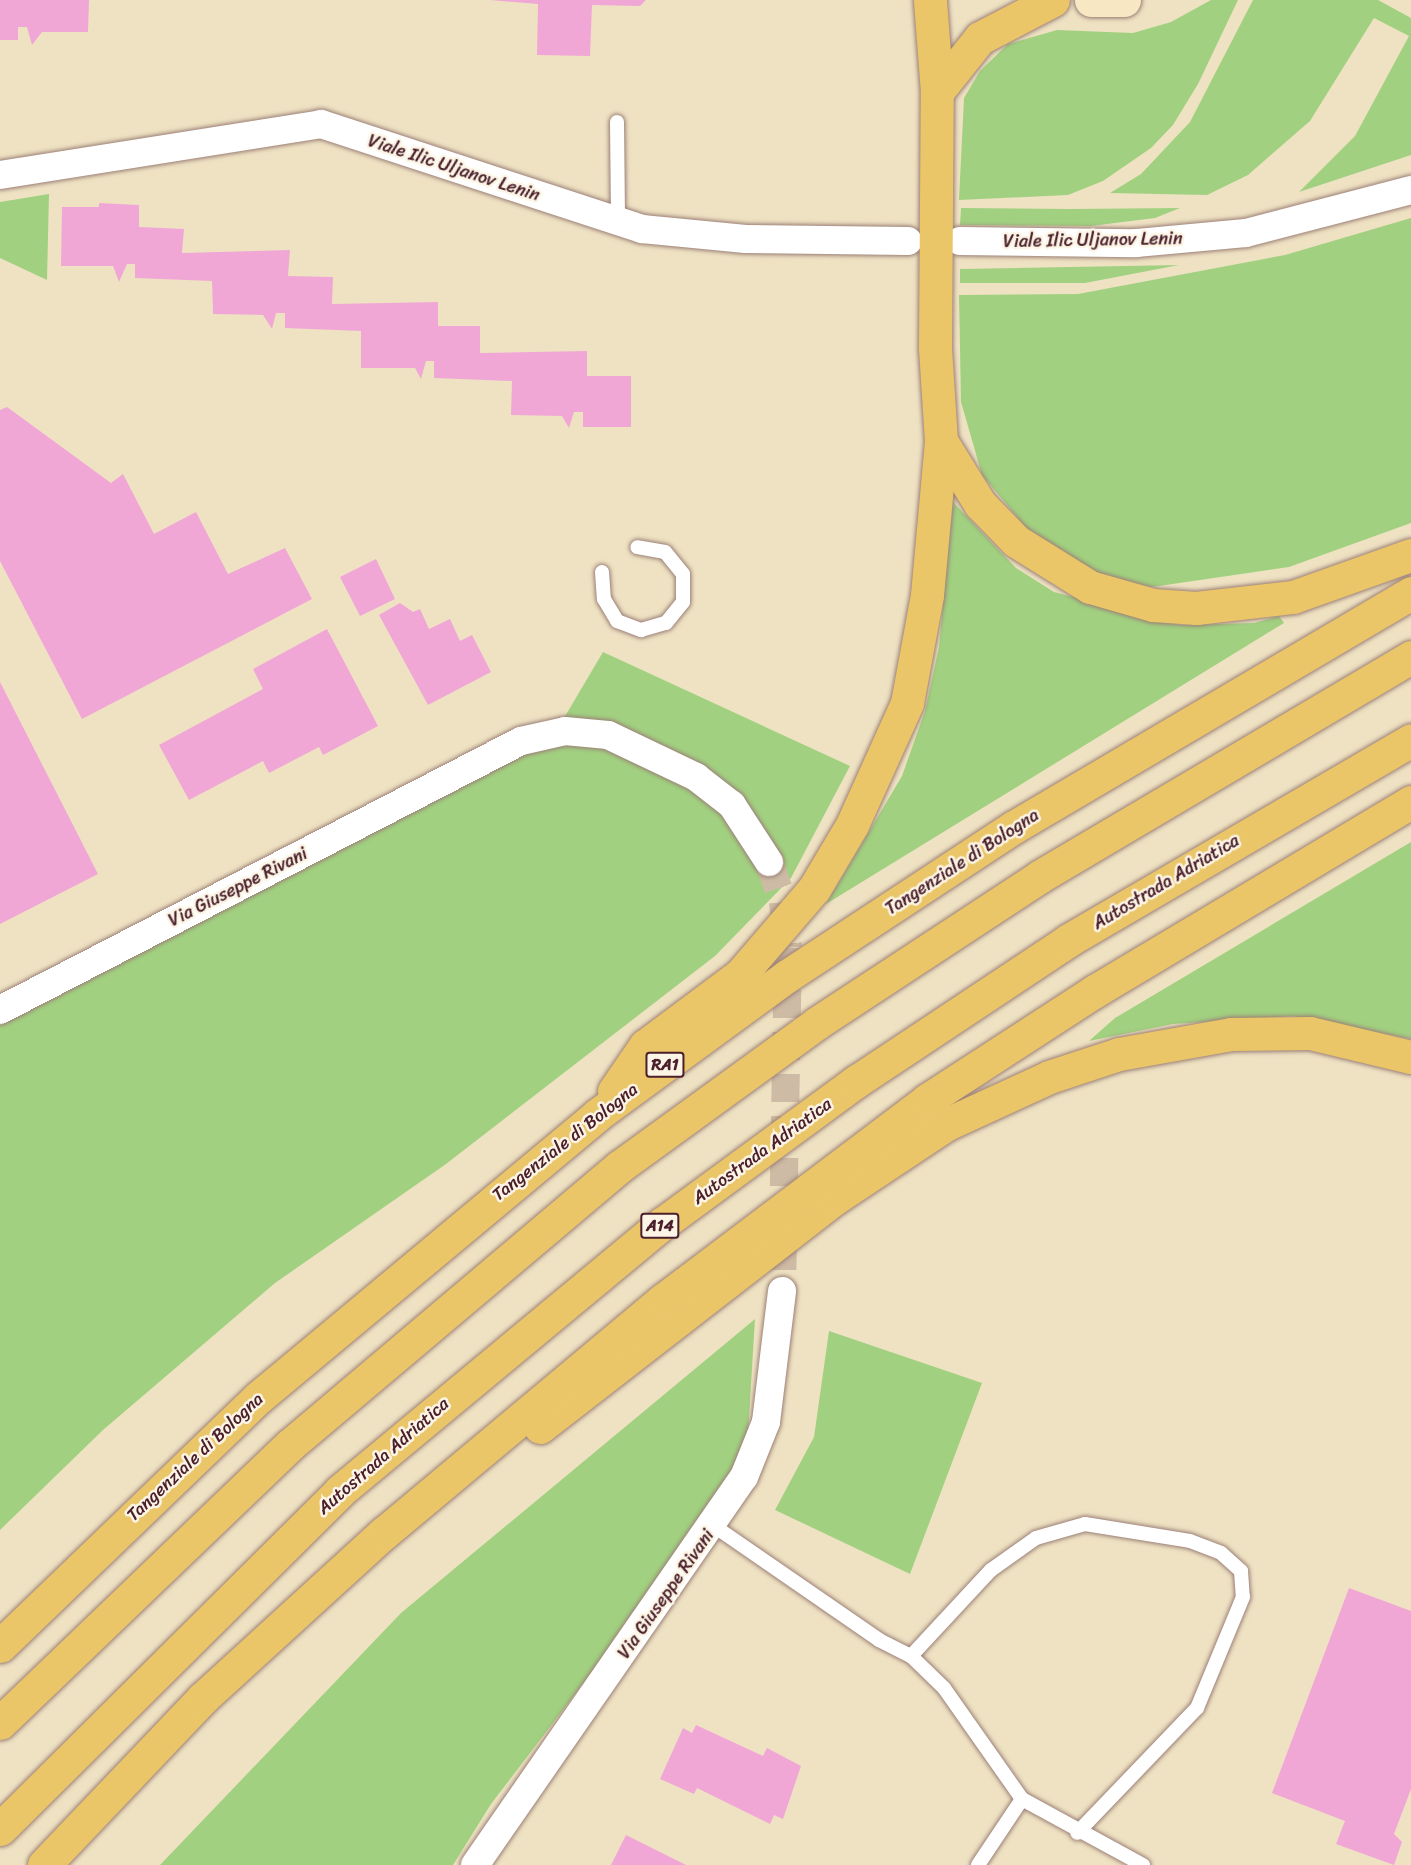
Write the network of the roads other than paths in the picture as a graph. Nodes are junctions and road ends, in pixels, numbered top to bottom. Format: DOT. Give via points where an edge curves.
graph roads {
  1 [pos="930,0"];
  2 [pos="1053,0"];
  3 [pos="1091,0"];
  4 [pos="1124,0"];
  5 [pos="937,92"];
  6 [pos="617,122"];
  7 [pos="0,174"];
  8 [pos="1408,188"];
  9 [pos="618,223"];
  10 [pos="908,241"];
  11 [pos="960,241"];
  12 [pos="941,441"];
  13 [pos="637,548"];
  14 [pos="1411,555"];
  15 [pos="602,572"];
  16 [pos="1411,593"];
  17 [pos="1411,657"];
  18 [pos="1411,740"];
  19 [pos="1411,802"];
  20 [pos="768,859"];
  21 [pos="0,1010"];
  22 [pos="1411,1058"];
  23 [pos="597,1115"];
  24 [pos="782,1291"];
  25 [pos="426,1497"];
  26 [pos="714,1526"];
  27 [pos="0,1646"];
  28 [pos="911,1656"];
  29 [pos="0,1723"];
  30 [pos="1022,1799"];
  31 [pos="0,1829"];
  32 [pos="1077,1833"];
  33 [pos="44,1865"];
  34 [pos="475,1865"];
  35 [pos="978,1865"];
  36 [pos="1143,1865"];
  1 -- 5 [label="highway"];
  2 -- 5 [label="highway" via="980,38"];
  3 -- 4 [label="main road"];
  5 -- 12 [label="highway" via="935,348"];
  6 -- 9 [label="lane"];
  7 -- 9 [label="street, Viale Ilic Uljanov Lenin" via="321,124"];
  8 -- 11 [label="street, Viale Ilic Uljanov Lenin" via="1315,219 1246,233 1137,243"];
  9 -- 10 [label="street, Viale Ilic Uljanov Lenin" via="687,236"];
  12 -- 14 [label="highway" via="980,504 1016,541 1090,587 1153,605 1196,608 1293,597"];
  12 -- 23 [label="highway" via="919,652 907,703 852,825 781,932 740,975 645,1046"];
  13 -- 15 [label="lane" via="665,552 683,574 683,602 666,623 641,630 617,621 604,599"];
  16 -- 23 [label="highway, Tangenziale di Bologna / RA1" via="1014,827 788,976"];
  17 -- 29 [label="highway" via="1039,877 817,1023 619,1167 290,1445"];
  18 -- 31 [label="highway, Autostrada Adriatica / A14" via="1070,940 857,1081 663,1224 340,1491"];
  19 -- 25 [label="highway" via="1095,991 927,1100 663,1300"];
  20 -- 21 [label="street, Via Giuseppe Rivani" via="690,789 600,752 561,750 477,764"];
  22 -- 25 [label="highway" via="1310,1033 1242,1033 1173,1042 1049,1077 947,1124 837,1197 486,1467"];
  23 -- 27 [label="highway, Tangenziale di Bologna / RA1" via="260,1397"];
  24 -- 26 [label="street, Via Giuseppe Rivani" via="766,1422 744,1477"];
  25 -- 33 [label="highway" via="203,1698"];
  26 -- 28 [label="lane"];
  26 -- 34 [label="street, Via Giuseppe Rivani"];
  28 -- 30 [label="lane" via="944,1688"];
  28 -- 32 [label="lane" via="991,1570 1036,1538 1085,1524 1190,1541 1221,1553 1241,1571 1243,1597 1197,1708"];
  30 -- 32 [label="lane"];
  30 -- 35 [label="lane"];
  32 -- 36 [label="lane"];
}
